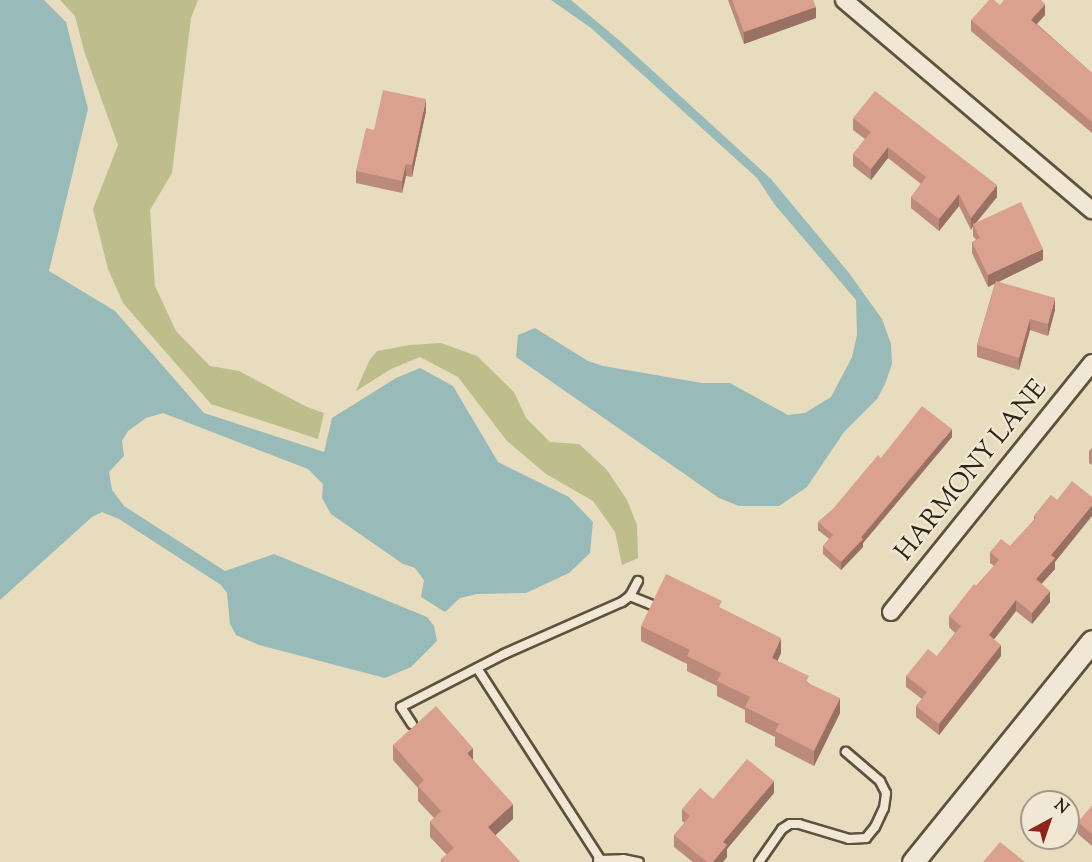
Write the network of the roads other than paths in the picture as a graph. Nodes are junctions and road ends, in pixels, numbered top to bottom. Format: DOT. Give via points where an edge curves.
graph roads {
  1 [pos="844,0"];
  2 [pos="1092,210"];
  3 [pos="1092,363"];
  4 [pos="638,581"];
  5 [pos="630,596"];
  6 [pos="652,604"];
  7 [pos="891,612"];
  8 [pos="1092,641"];
  9 [pos="477,668"];
  10 [pos="412,724"];
  11 [pos="846,752"];
  12 [pos="599,861"];
  13 [pos="639,862"];
  14 [pos="759,862"];
  15 [pos="913,862"];
  1 -- 2 [label="street"];
  3 -- 7 [label="street, HARMONY LANE"];
  4 -- 5 [label="lane"];
  5 -- 6 [label="lane"];
  5 -- 9 [label="lane"];
  8 -- 15 [label="street"];
  9 -- 10 [label="lane" via="401,707"];
  9 -- 12 [label="lane"];
  11 -- 14 [label="lane" via="880,781 886,793 875,827 866,838 849,839 790,824 782,829"];
  12 -- 13 [label="lane"];
}
